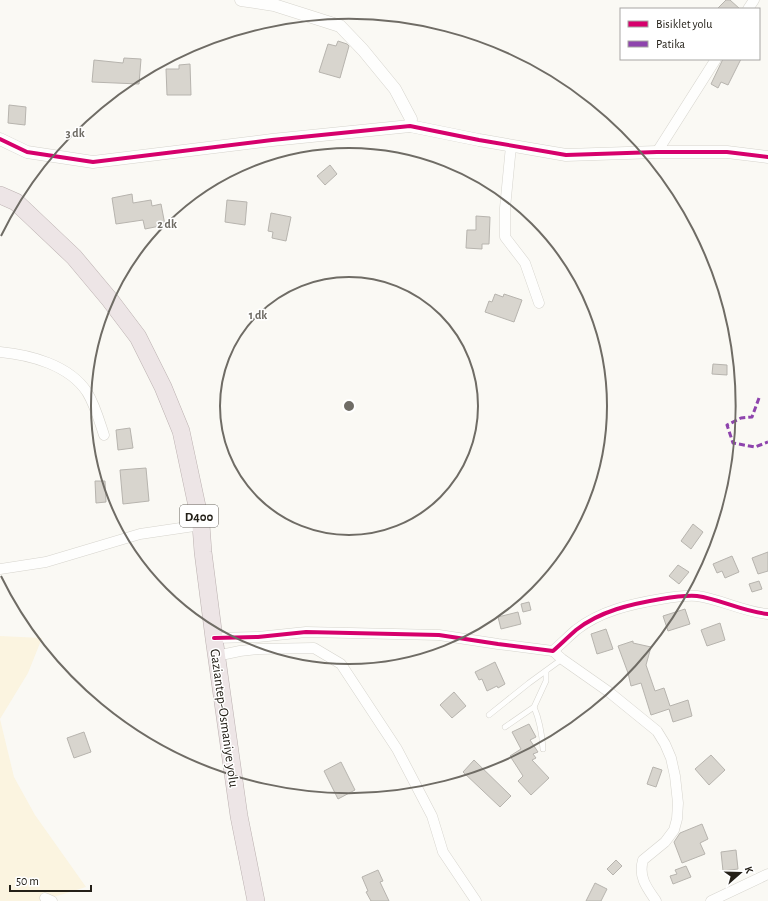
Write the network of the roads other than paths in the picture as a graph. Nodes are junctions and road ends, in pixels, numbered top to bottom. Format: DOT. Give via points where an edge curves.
graph roads {
  1 [pos="241,0"];
  2 [pos="715,60"];
  3 [pos="410,126"];
  4 [pos="0,139"];
  5 [pos="511,146"];
  6 [pos="657,152"];
  7 [pos="768,157"];
  8 [pos="0,195"];
  9 [pos="539,303"];
  10 [pos="0,352"];
  11 [pos="104,435"];
  12 [pos="201,525"];
  13 [pos="0,569"];
  14 [pos="768,614"];
  15 [pos="214,638"];
  16 [pos="553,651"];
  17 [pos="216,656"];
  18 [pos="562,659"];
  19 [pos="546,671"];
  20 [pos="534,707"];
  21 [pos="489,715"];
  22 [pos="505,727"];
  23 [pos="543,749"];
  24 [pos="768,874"];
  25 [pos="256,901"];
  26 [pos="476,901"];
  27 [pos="656,901"];
  28 [pos="711,901"];
  1 -- 3 [label="street" via="274,5 340,26 395,89 411,119"];
  2 -- 6 [label="street"];
  3 -- 4 [label="street" via="93,162 27,152"];
  3 -- 5 [label="street"];
  5 -- 6 [label="street" via="566,155"];
  5 -- 9 [label="street" via="505,237 525,263"];
  6 -- 7 [label="street" via="727,152"];
  8 -- 12 [label="highway, Gaziantep-Osmaniye yolu / D400" via="16,202 74,257 138,337 181,431"];
  10 -- 11 [label="street" via="38,360 64,371 75,379 86,391 94,406"];
  12 -- 13 [label="street" via="140,534 46,562"];
  12 -- 15 [label="highway, Gaziantep-Osmaniye yolu / D400"];
  14 -- 16 [label="street" via="698,596 642,602 617,609 593,620 576,630"];
  15 -- 16 [label="street" via="306,632 439,635"];
  15 -- 17 [label="highway, Gaziantep-Osmaniye yolu / D400"];
  16 -- 18 [label="street"];
  17 -- 25 [label="highway, Gaziantep-Osmaniye yolu / D400" via="238,816"];
  17 -- 26 [label="street" via="259,649 314,648 340,664 397,749 432,816 443,852"];
  18 -- 19 [label="lane"];
  18 -- 27 [label="street" via="609,692 657,731 671,758 678,803 677,819 674,830 665,842 643,860 642,865 643,881"];
  19 -- 20 [label="lane" via="546,681"];
  19 -- 21 [label="lane"];
  20 -- 22 [label="lane"];
  20 -- 23 [label="lane"];
  24 -- 28 [label="street"];
}
